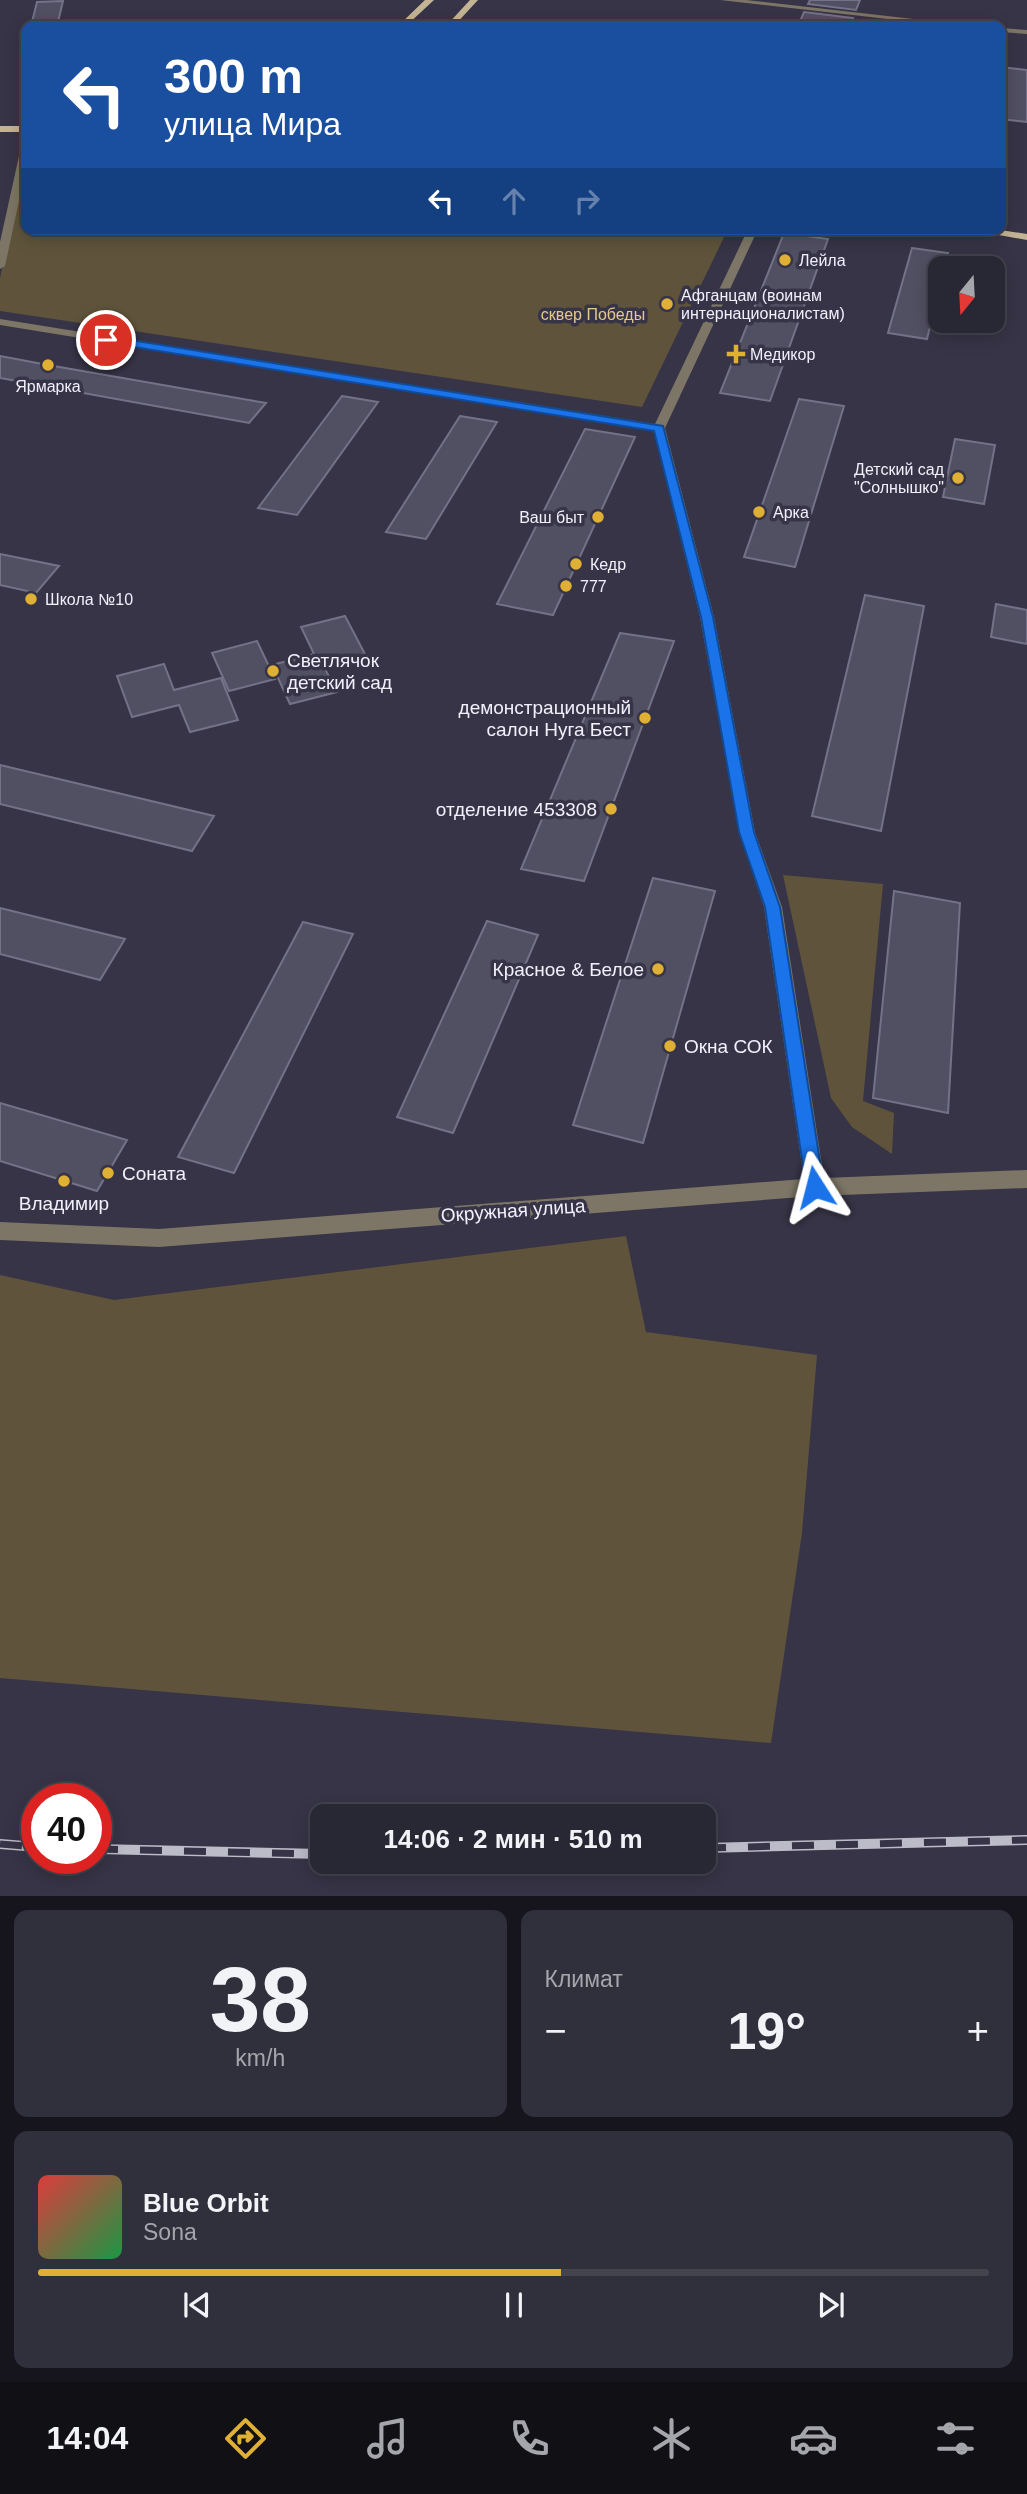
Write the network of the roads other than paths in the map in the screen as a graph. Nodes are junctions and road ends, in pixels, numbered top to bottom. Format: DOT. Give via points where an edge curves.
graph roads {
  1 [pos="430,0"];
  2 [pos="474,0"];
  3 [pos="724,0"];
  4 [pos="888,17"];
  5 [pos="407,21"];
  6 [pos="455,21"];
  7 [pos="925,21"];
  8 [pos="1006,30"];
  9 [pos="1027,32"];
  10 [pos="0,129"];
  11 [pos="21,129"];
  12 [pos="21,170"];
  13 [pos="1006,234"];
  14 [pos="750,235"];
  15 [pos="1027,237"];
  16 [pos="0,266"];
  17 [pos="0,322"];
  18 [pos="659,428"];
  19 [pos="1027,1179"];
  20 [pos="815,1187"];
  21 [pos="0,1231"];
  1 -- 5 [label="main road"];
  2 -- 6 [label="main road"];
  3 -- 4 [label="street"];
  4 -- 7 [label="street"];
  8 -- 9 [label="street"];
  10 -- 11 [label="main road"];
  12 -- 16 [label="street"];
  13 -- 15 [label="main road"];
  14 -- 18 [label="street"];
  17 -- 18 [label="street"];
  18 -- 20 [label="street" via="707,617 747,832 773,907"];
  19 -- 20 [label="street, Окружная улица"];
  20 -- 21 [label="street, Окружная улица" via="159,1238"];
}
